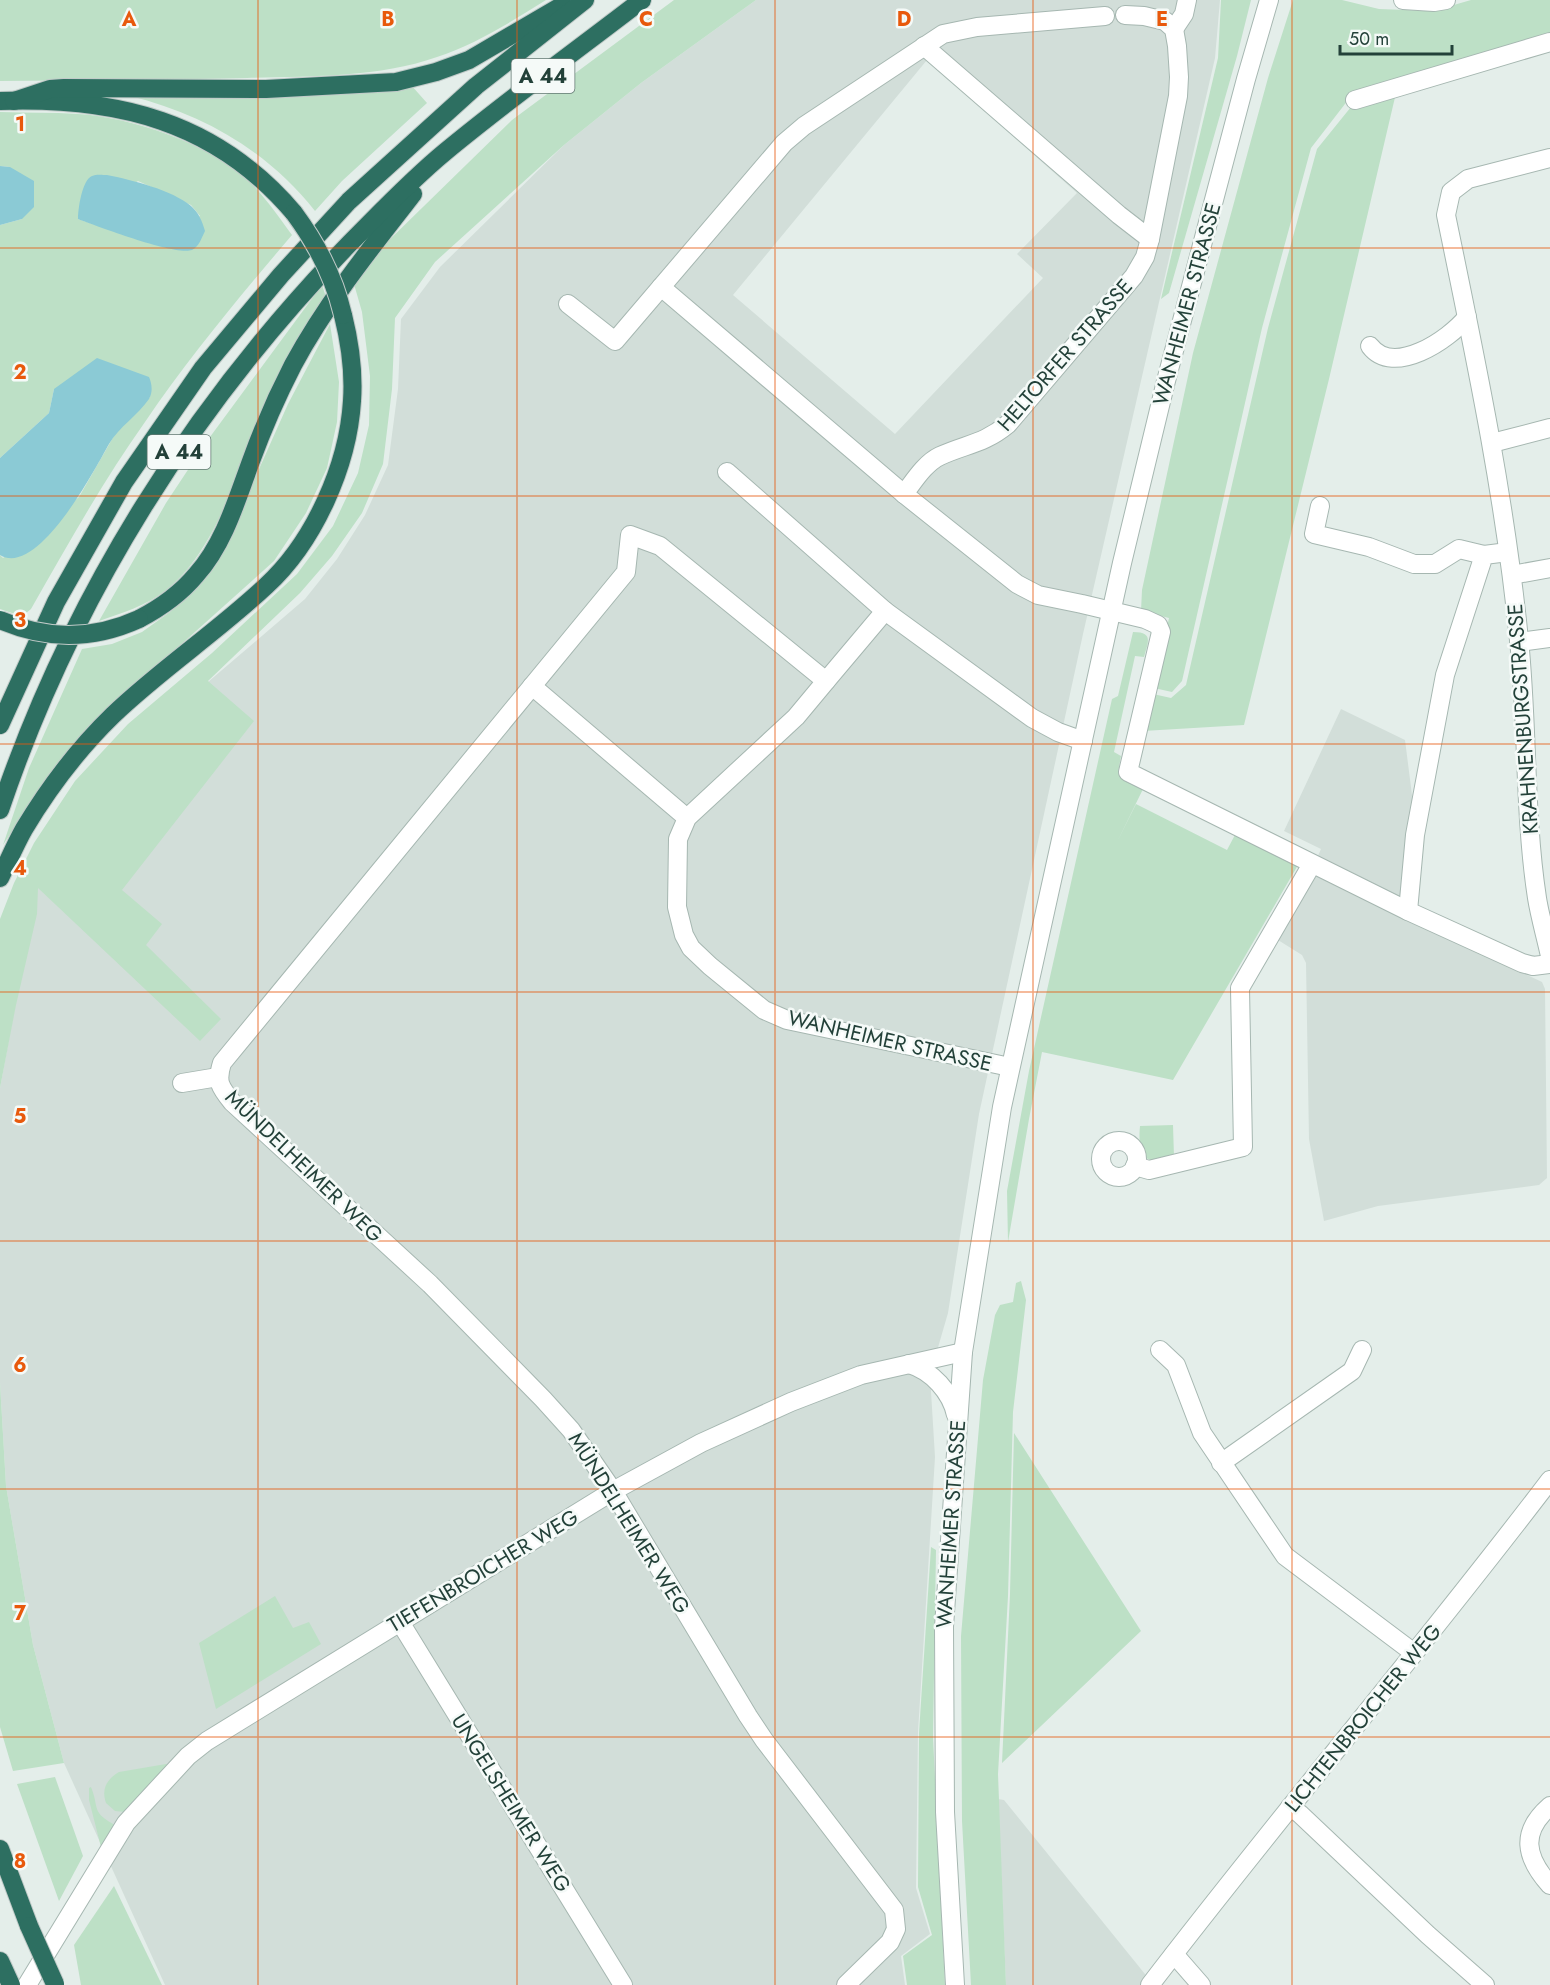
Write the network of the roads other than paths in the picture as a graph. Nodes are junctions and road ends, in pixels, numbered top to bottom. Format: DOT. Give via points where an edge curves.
graph roads {
  1 [pos="572,0"];
  2 [pos="585,0"];
  3 [pos="642,0"];
  4 [pos="1187,0"];
  5 [pos="1269,0"];
  6 [pos="1403,0"];
  7 [pos="1446,0"];
  8 [pos="1125,15"];
  9 [pos="1105,16"];
  10 [pos="1174,29"];
  11 [pos="1550,42"];
  12 [pos="924,46"];
  13 [pos="1355,100"];
  14 [pos="7,101"];
  15 [pos="444,153"];
  16 [pos="1550,158"];
  17 [pos="1150,239"];
  18 [pos="661,287"];
  19 [pos="568,304"];
  20 [pos="1467,317"];
  21 [pos="1370,346"];
  22 [pos="1550,428"];
  23 [pos="1492,443"];
  24 [pos="727,472"];
  25 [pos="904,494"];
  26 [pos="1320,506"];
  27 [pos="1508,552"];
  28 [pos="1485,555"];
  29 [pos="1550,568"];
  30 [pos="1512,575"];
  31 [pos="885,611"];
  32 [pos="1111,611"];
  33 [pos="0,620"];
  34 [pos="1550,638"];
  35 [pos="1520,642"];
  36 [pos="826,681"];
  37 [pos="532,686"];
  38 [pos="0,725"];
  39 [pos="1083,741"];
  40 [pos="0,810"];
  41 [pos="687,818"];
  42 [pos="1312,864"];
  43 [pos="1542,870"];
  44 [pos="0,878"];
  45 [pos="1408,911"];
  46 [pos="1550,956"];
  47 [pos="1550,964"];
  48 [pos="1010,1067"];
  49 [pos="218,1077"];
  50 [pos="182,1083"];
  51 [pos="1135,1166"];
  52 [pos="1160,1350"];
  53 [pos="1362,1350"];
  54 [pos="963,1352"];
  55 [pos="909,1364"];
  56 [pos="958,1424"];
  57 [pos="1221,1463"];
  58 [pos="1550,1480"];
  59 [pos="613,1491"];
  60 [pos="399,1622"];
  61 [pos="1414,1653"];
  62 [pos="1550,1806"];
  63 [pos="1290,1807"];
  64 [pos="0,1849"];
  65 [pos="1550,1885"];
  66 [pos="1174,1954"];
  67 [pos="55,1984"];
  68 [pos="27,1985"];
  69 [pos="624,1985"];
  70 [pos="846,1985"];
  71 [pos="955,1985"];
  72 [pos="1150,1985"];
  73 [pos="1201,1985"];
  74 [pos="1485,1985"];
  1 -- 14 [label="highway" via="469,60 396,82 266,89 64,88"];
  2 -- 38 [label="highway, A 44" via="476,86 349,201 203,368 124,482 56,602"];
  3 -- 15 [label="highway, A 44"];
  4 -- 10 [label="street"];
  5 -- 32 [label="street, WANHEIMER STRASSE" via="1166,381"];
  6 -- 7 [label="street"];
  8 -- 10 [label="street" via="1165,21"];
  9 -- 12 [label="street" via="977,27 944,34"];
  10 -- 17 [label="street, HELTORFER STRASSE" via="1178,96"];
  11 -- 13 [label="street"];
  12 -- 17 [label="street"];
  12 -- 18 [label="street" via="784,143"];
  14 -- 44 [label="highway, bridge" via="114,108 206,138 250,168 294,213 322,256 344,315 352,369 351,418 335,480 307,535 267,585 113,715 53,786 23,830"];
  15 -- 33 [label="highway, bridge" via="352,272 307,340 268,417 222,534 197,575 159,608 112,630 75,636 36,633"];
  15 -- 40 [label="highway, A 44" via="300,294 229,381 149,495 88,602 44,697"];
  16 -- 20 [label="street, KRAHNENBURGSTRASSE" via="1468,179 1451,192 1446,215"];
  17 -- 25 [label="street, HELTORFER STRASSE" via="1134,276 1008,424 989,438 938,457"];
  18 -- 19 [label="street" via="615,341"];
  18 -- 25 [label="street"];
  20 -- 21 [label="street" via="1448,337 1416,353 1385,358"];
  20 -- 23 [label="street, KRAHNENBURGSTRASSE"];
  22 -- 23 [label="street"];
  23 -- 27 [label="street, KRAHNENBURGSTRASSE"];
  24 -- 31 [label="street"];
  25 -- 32 [label="street" via="1017,584 1038,596"];
  26 -- 28 [label="street" via="1314,534 1369,547 1414,564 1435,564 1459,549"];
  27 -- 28 [label="street"];
  27 -- 30 [label="street, KRAHNENBURGSTRASSE"];
  28 -- 45 [label="street" via="1443,687 1415,834"];
  29 -- 30 [label="street"];
  30 -- 35 [label="street, KRAHNENBURGSTRASSE"];
  31 -- 36 [label="street, WANHEIMER STRASSE"];
  31 -- 39 [label="street" via="1032,718"];
  32 -- 39 [label="street, WANHEIMER STRASSE"];
  32 -- 42 [label="street" via="1145,619 1158,625 1161,632 1128,772"];
  34 -- 35 [label="street"];
  35 -- 43 [label="street, KRAHNENBURGSTRASSE"];
  36 -- 37 [label="street, MÜNDELHEIMER WEG" via="660,546 630,535 626,572"];
  36 -- 41 [label="street, WANHEIMER STRASSE" via="796,717"];
  37 -- 41 [label="street"];
  37 -- 49 [label="street, MÜNDELHEIMER WEG" via="222,1063"];
  39 -- 48 [label="street, WANHEIMER STRASSE"];
  41 -- 48 [label="street, WANHEIMER STRASSE" via="678,839 677,907 684,935 710,966 765,1010 787,1020"];
  42 -- 45 [label="street"];
  42 -- 51 [label="street" via="1240,988 1243,1147 1149,1170"];
  43 -- 46 [label="street, KRAHNENBURGSTRASSE" via="1537,898"];
  45 -- 47 [label="street" via="1522,963"];
  48 -- 54 [label="street, WANHEIMER STRASSE"];
  49 -- 50 [label="street, MÜNDELHEIMER WEG"];
  49 -- 59 [label="street, MÜNDELHEIMER WEG" via="222,1090 240,1109 430,1284 543,1398 571,1430"];
  52 -- 57 [label="street" via="1176,1365 1202,1433"];
  53 -- 57 [label="street" via="1352,1371"];
  54 -- 55 [label="street, TIEFENBROICHER WEG"];
  54 -- 56 [label="street, WANHEIMER STRASSE"];
  55 -- 56 [label="street" via="926,1371 943,1388"];
  55 -- 59 [label="street, TIEFENBROICHER WEG" via="861,1375 791,1402 701,1443"];
  56 -- 71 [label="street, WANHEIMER STRASSE" via="944,1637 945,1812"];
  57 -- 61 [label="street" via="1285,1556"];
  58 -- 61 [label="street, LICHTENBROICHER WEG"];
  59 -- 60 [label="street, TIEFENBROICHER WEG"];
  59 -- 70 [label="street, MÜNDELHEIMER WEG" via="748,1716 894,1910 896,1929 890,1942"];
  60 -- 68 [label="street, TIEFENBROICHER WEG" via="188,1756 126,1823"];
  60 -- 69 [label="street, UNGELSHEIMER WEG"];
  61 -- 63 [label="street, LICHTENBROICHER WEG"];
  62 -- 65 [label="street" via="1534,1825 1529,1841 1530,1856"];
  63 -- 66 [label="street, LICHTENBROICHER WEG"];
  63 -- 74 [label="street"];
  64 -- 67 [label="highway, bridge"];
  66 -- 72 [label="street, LICHTENBROICHER WEG"];
  66 -- 73 [label="street"];
}
